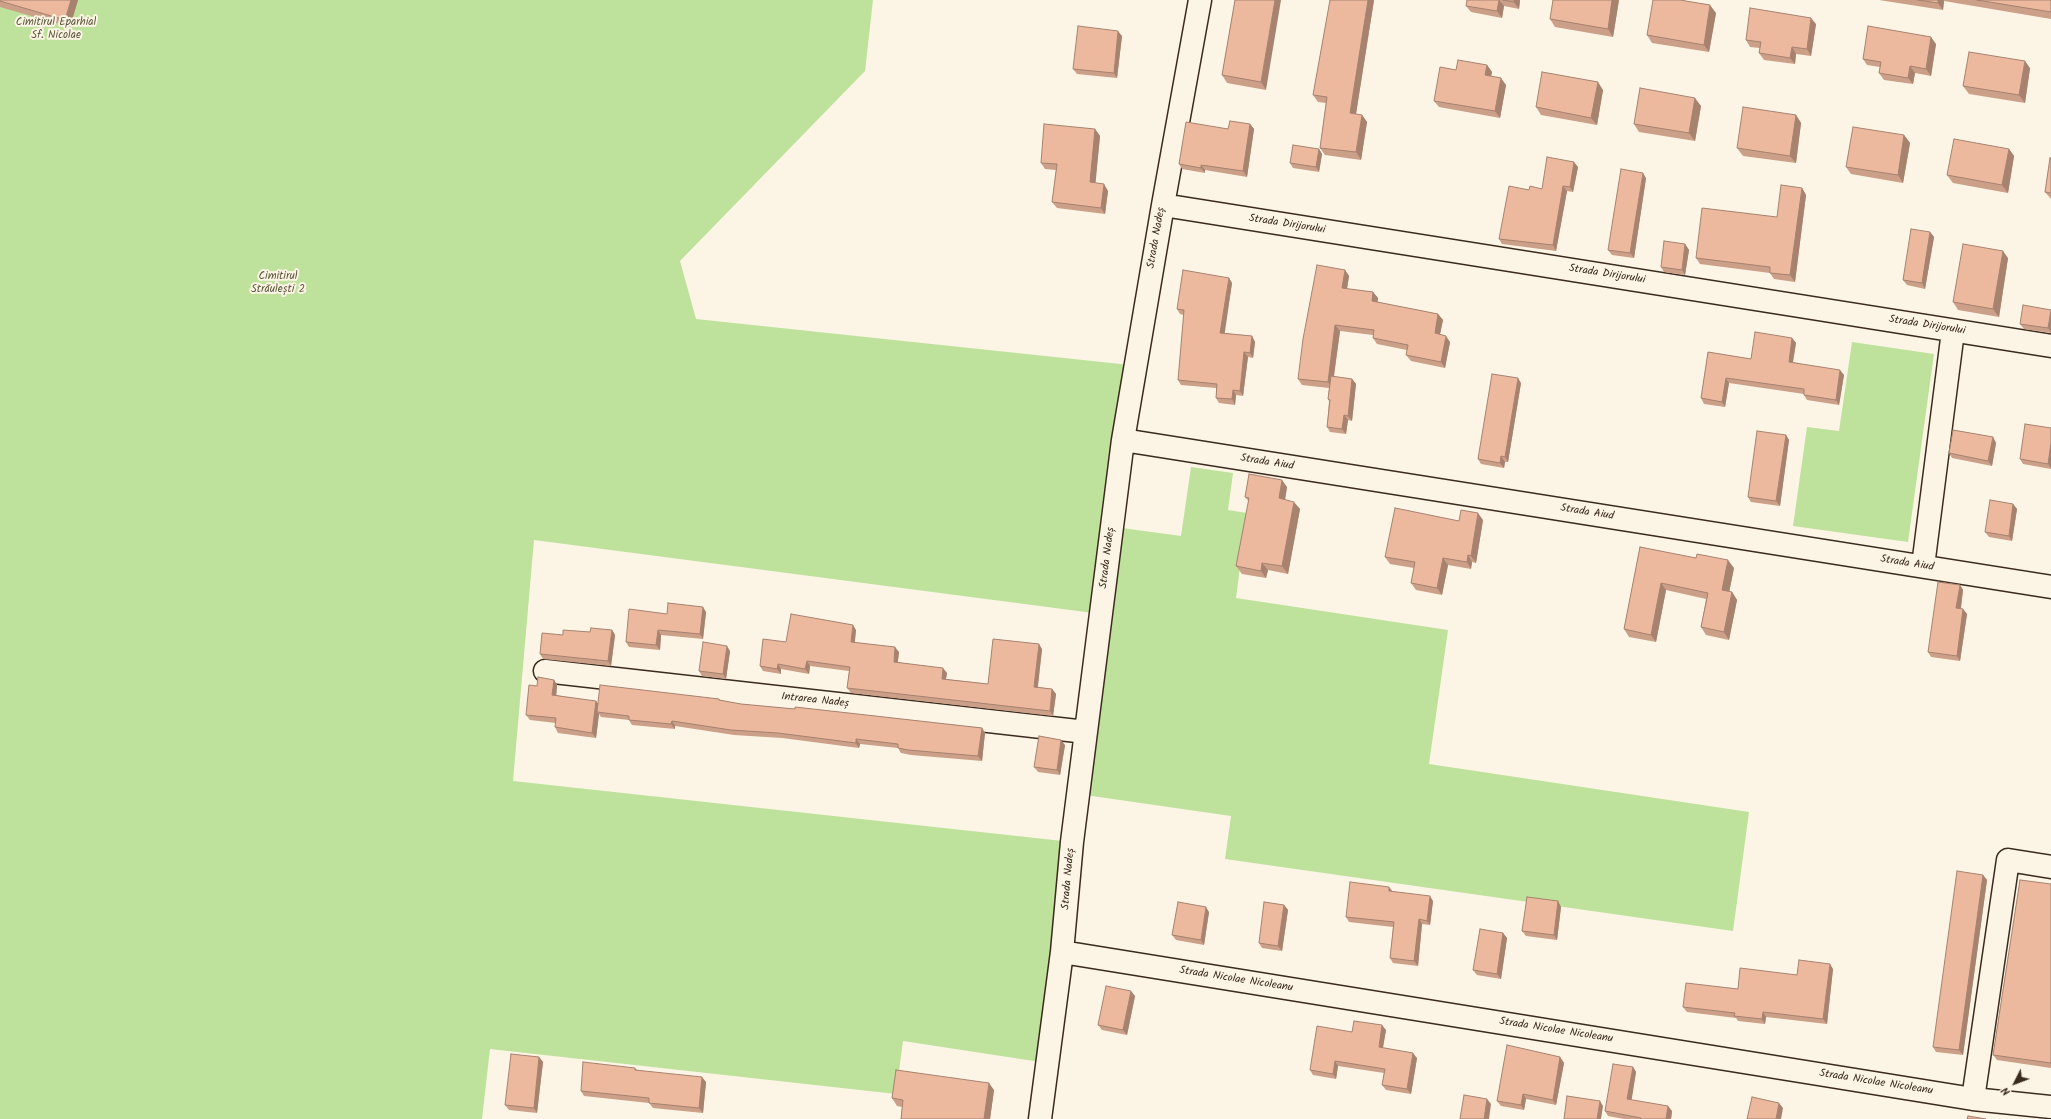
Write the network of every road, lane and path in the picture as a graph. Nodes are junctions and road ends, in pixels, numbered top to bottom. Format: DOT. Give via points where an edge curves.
graph roads {
  1 [pos="1200,0"];
  2 [pos="1162,205"];
  3 [pos="1953,330"];
  4 [pos="2051,346"];
  5 [pos="1123,440"];
  6 [pos="1923,566"];
  7 [pos="2051,587"];
  8 [pos="545,671"];
  9 [pos="1086,732"];
  10 [pos="2051,867"];
  11 [pos="1062,952"];
  12 [pos="1973,1099"];
  13 [pos="2051,1107"];
  14 [pos="1040,1119"];
  1 -- 2 [label="street, Strada Nadeș"];
  2 -- 3 [label="street, Strada Dirijorului"];
  2 -- 5 [label="street, Strada Nadeș"];
  3 -- 4 [label="street, Strada Dirijorului"];
  3 -- 6 [label="street"];
  5 -- 6 [label="street, Strada Aiud"];
  5 -- 9 [label="street, Strada Nadeș"];
  6 -- 7 [label="street, Strada Aiud"];
  8 -- 9 [label="street, Intrarea Nadeș"];
  9 -- 11 [label="street, Strada Nadeș"];
  10 -- 12 [label="street" via="2008,860"];
  11 -- 12 [label="street, Strada Nicolae Nicoleanu"];
  11 -- 14 [label="street, Strada Nadeș"];
  12 -- 13 [label="street, Strada Nicolae Nicoleanu"];
}
